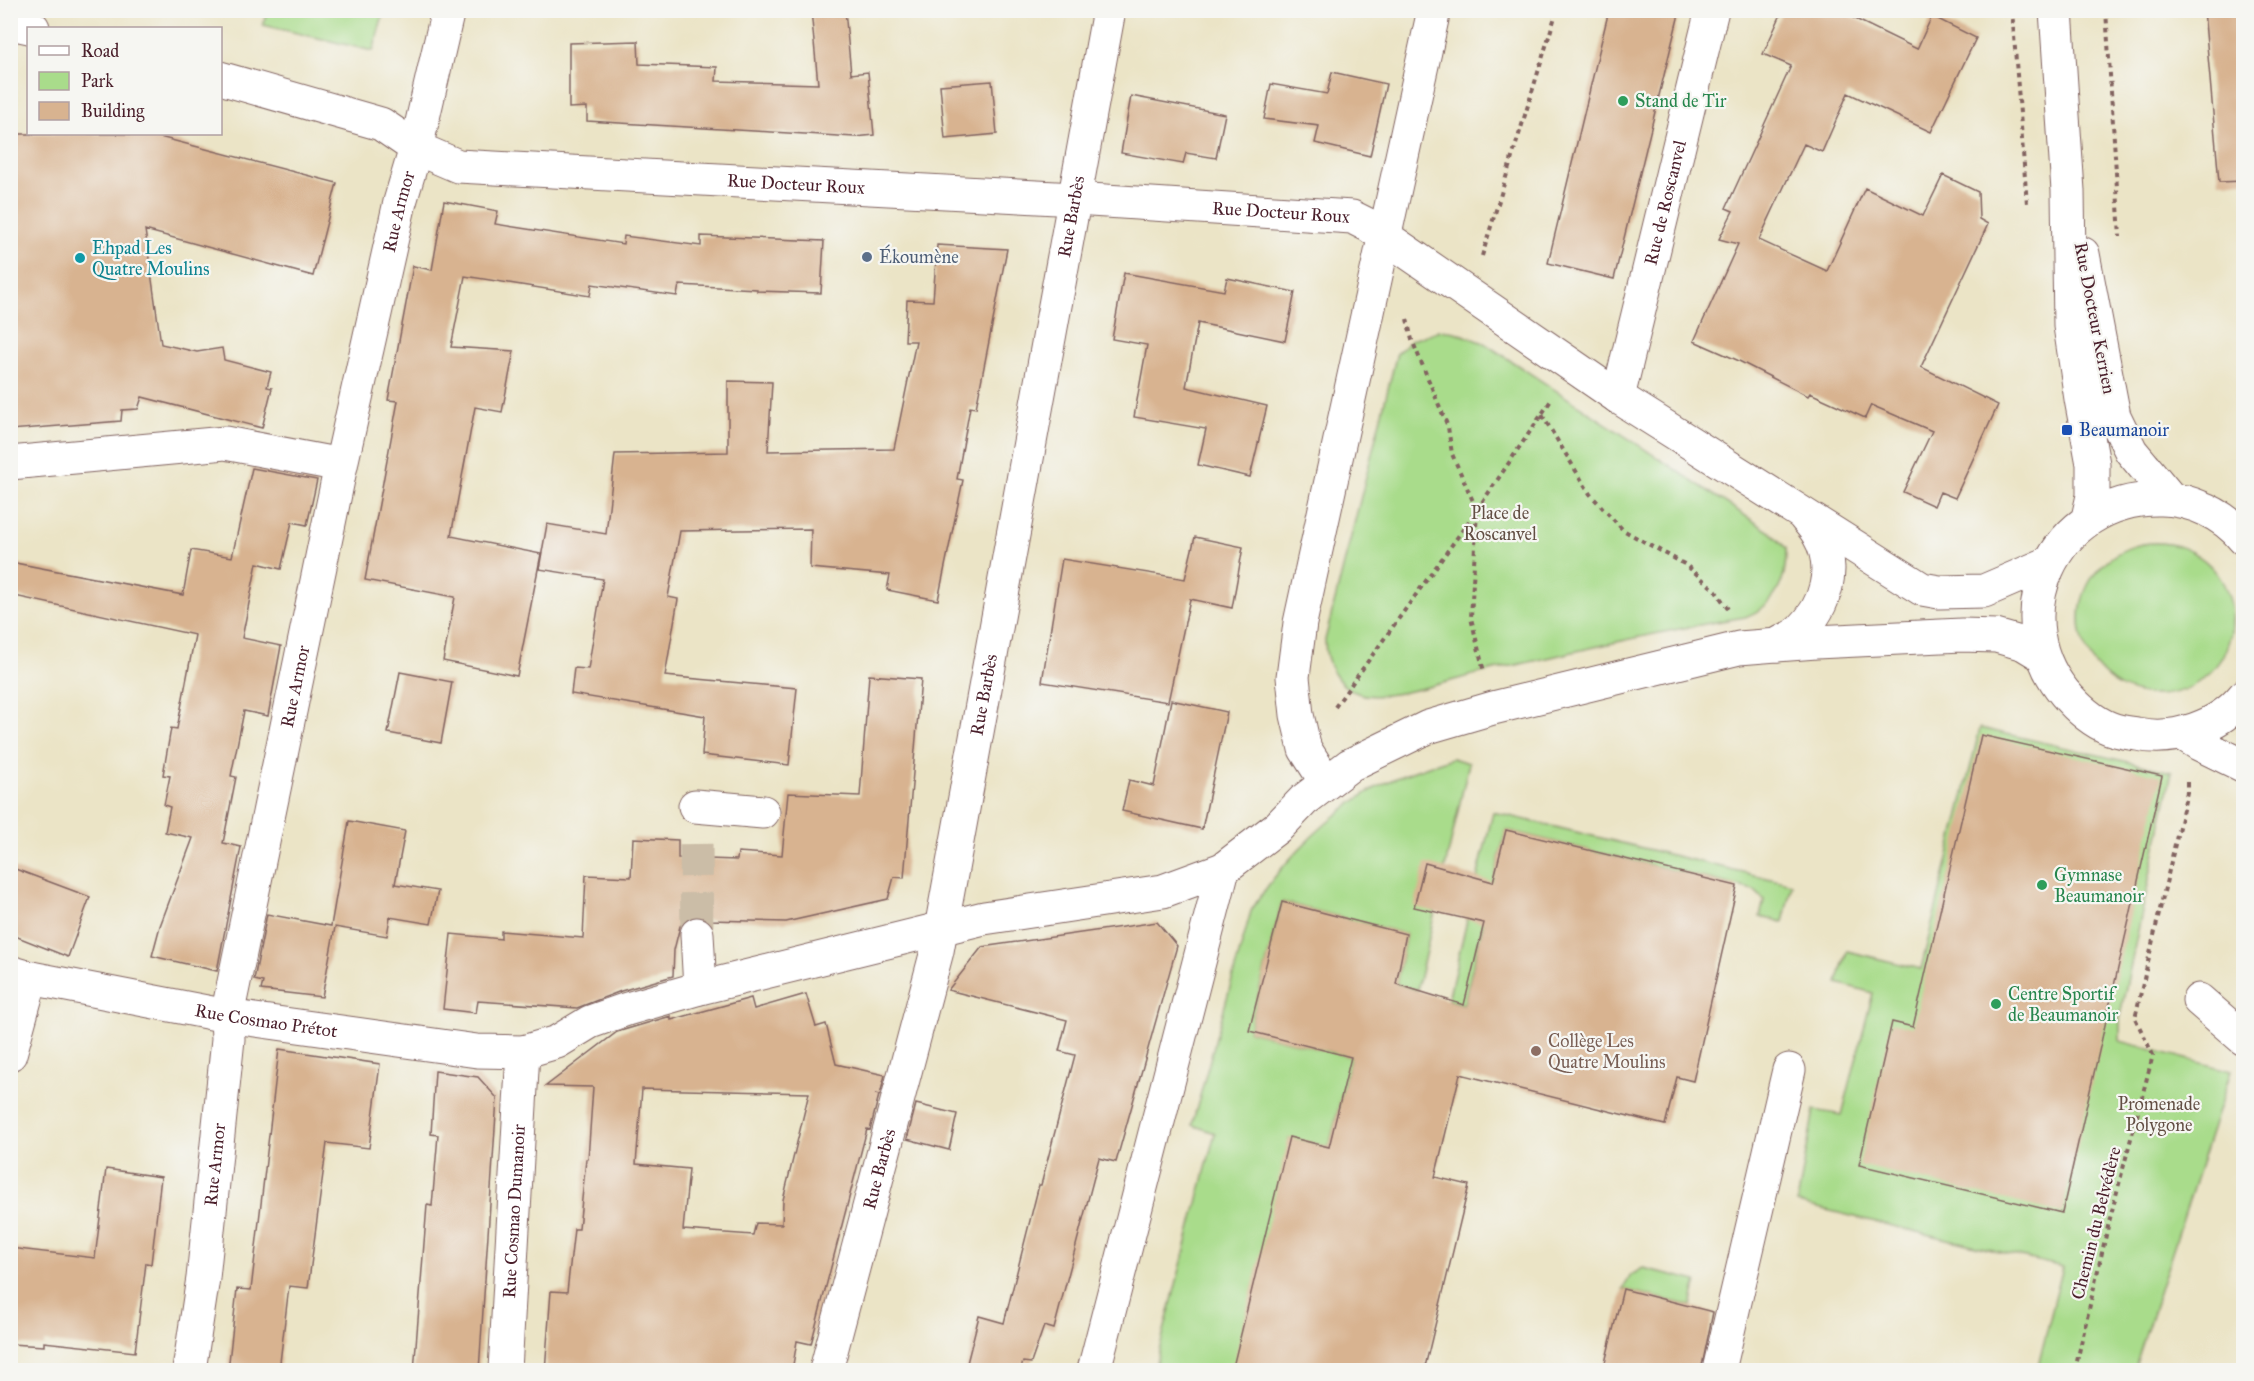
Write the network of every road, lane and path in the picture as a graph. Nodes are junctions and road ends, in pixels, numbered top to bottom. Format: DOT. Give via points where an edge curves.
graph roads {
  1 [pos="448,10"];
  2 [pos="1108,10"];
  3 [pos="1434,10"];
  4 [pos="1557,10"];
  5 [pos="1712,10"];
  6 [pos="2056,10"];
  7 [pos="2106,10"];
  8 [pos="10,23"];
  9 [pos="28,27"];
  10 [pos="222,79"];
  11 [pos="416,148"];
  12 [pos="2068,191"];
  13 [pos="1075,199"];
  14 [pos="1384,236"];
  15 [pos="2121,243"];
  16 [pos="1481,260"];
  17 [pos="1424,265"];
  18 [pos="1574,367"];
  19 [pos="1618,397"];
  20 [pos="1542,415"];
  21 [pos="10,463"];
  22 [pos="340,465"];
  23 [pos="2171,499"];
  24 [pos="1784,502"];
  25 [pos="1477,510"];
  26 [pos="2244,511"];
  27 [pos="2211,512"];
  28 [pos="2088,519"];
  29 [pos="2244,539"];
  30 [pos="2049,563"];
  31 [pos="1778,645"];
  32 [pos="1739,648"];
  33 [pos="2042,655"];
  34 [pos="2244,696"];
  35 [pos="1493,708"];
  36 [pos="2183,734"];
  37 [pos="1305,749"];
  38 [pos="2244,766"];
  39 [pos="1326,782"];
  40 [pos="695,806"];
  41 [pos="763,812"];
  42 [pos="1223,869"];
  43 [pos="942,927"];
  44 [pos="697,934"];
  45 [pos="21,975"];
  46 [pos="700,988"];
  47 [pos="2199,1000"];
  48 [pos="227,1016"];
  49 [pos="2244,1039"];
  50 [pos="524,1052"];
  51 [pos="10,1054"];
  52 [pos="1789,1070"];
  53 [pos="189,1371"];
  54 [pos="505,1371"];
  55 [pos="826,1371"];
  56 [pos="1094,1371"];
  57 [pos="1719,1371"];
  58 [pos="2075,1371"];
  1 -- 11 [label="street, Rue Armor"];
  2 -- 13 [label="street, Rue Barbès"];
  3 -- 14 [label="street"];
  4 -- 16 [label="path"];
  5 -- 19 [label="street, Rue de Roscanvel"];
  6 -- 12 [label="street, Rue Docteur Kerrien"];
  7 -- 15 [label="path"];
  8 -- 9 [label="street"];
  10 -- 11 [label="street, Rue Docteur Roux" via="381,124"];
  11 -- 13 [label="street, Rue Docteur Roux" via="458,166"];
  11 -- 22 [label="street, Rue Armor"];
  12 -- 23 [label="street, Rue Docteur Kerrien" via="2114,416 2131,451"];
  12 -- 28 [label="street, Rue Docteur Kerrien" via="2070,326 2093,464"];
  13 -- 14 [label="street, Rue Docteur Roux" via="1352,217"];
  13 -- 43 [label="street, Rue Barbès"];
  14 -- 17 [label="street"];
  14 -- 37 [label="street" via="1300,623 1293,677"];
  17 -- 18 [label="street"];
  17 -- 25 [label="path" via="1406,316 1448,427 1452,454"];
  18 -- 19 [label="street"];
  18 -- 20 [label="path"];
  19 -- 24 [label="street"];
  20 -- 25 [label="path"];
  20 -- 32 [label="path" via="1590,494 1623,530 1686,565 1715,590 1734,619"];
  21 -- 22 [label="street" via="225,443"];
  22 -- 48 [label="street, Rue Armor"];
  23 -- 27 [label="street"];
  23 -- 28 [label="street" via="2142,498 2114,505"];
  24 -- 30 [label="street" via="1922,589 1984,591"];
  24 -- 31 [label="street" via="1804,516 1820,536 1828,561 1826,588 1817,612 1800,632"];
  25 -- 35 [label="path" via="1471,618"];
  25 -- 37 [label="path"];
  26 -- 27 [label="street"];
  27 -- 29 [label="street"];
  28 -- 30 [label="street" via="2066,538"];
  30 -- 33 [label="street" via="2038,592 2036,624"];
  31 -- 32 [label="street"];
  31 -- 33 [label="street" via="1996,636 2024,644"];
  32 -- 35 [label="street"];
  33 -- 36 [label="street" via="2058,686 2082,712 2113,729 2148,736"];
  34 -- 36 [label="street" via="2213,722"];
  35 -- 39 [label="street" via="1428,727 1350,765"];
  36 -- 38 [label="street"];
  36 -- 58 [label="path, Chemin du Belvédère" via="2187,792 2135,1018 2154,1055 2109,1222"];
  37 -- 39 [label="street"];
  39 -- 42 [label="street, Rue Cosmao Prétot" via="1279,826"];
  40 -- 41 [label="street"];
  42 -- 43 [label="street, Rue Cosmao Prétot" via="1163,891"];
  42 -- 56 [label="street"];
  43 -- 46 [label="street, Rue Cosmao Prétot"];
  43 -- 55 [label="street, Rue Barbès"];
  44 -- 46 [label="street"];
  45 -- 48 [label="street, Rue Cosmao Prétot"];
  45 -- 51 [label="street"];
  46 -- 50 [label="street, Rue Cosmao Prétot" via="627,1008 590,1022 556,1042"];
  47 -- 49 [label="street"];
  48 -- 50 [label="street, Rue Cosmao Prétot" via="477,1051"];
  48 -- 53 [label="street, Rue Armor" via="228,1039 203,1278"];
  50 -- 54 [label="street, Rue Cosmao Dumanoir"];
  52 -- 57 [label="street"];
}
